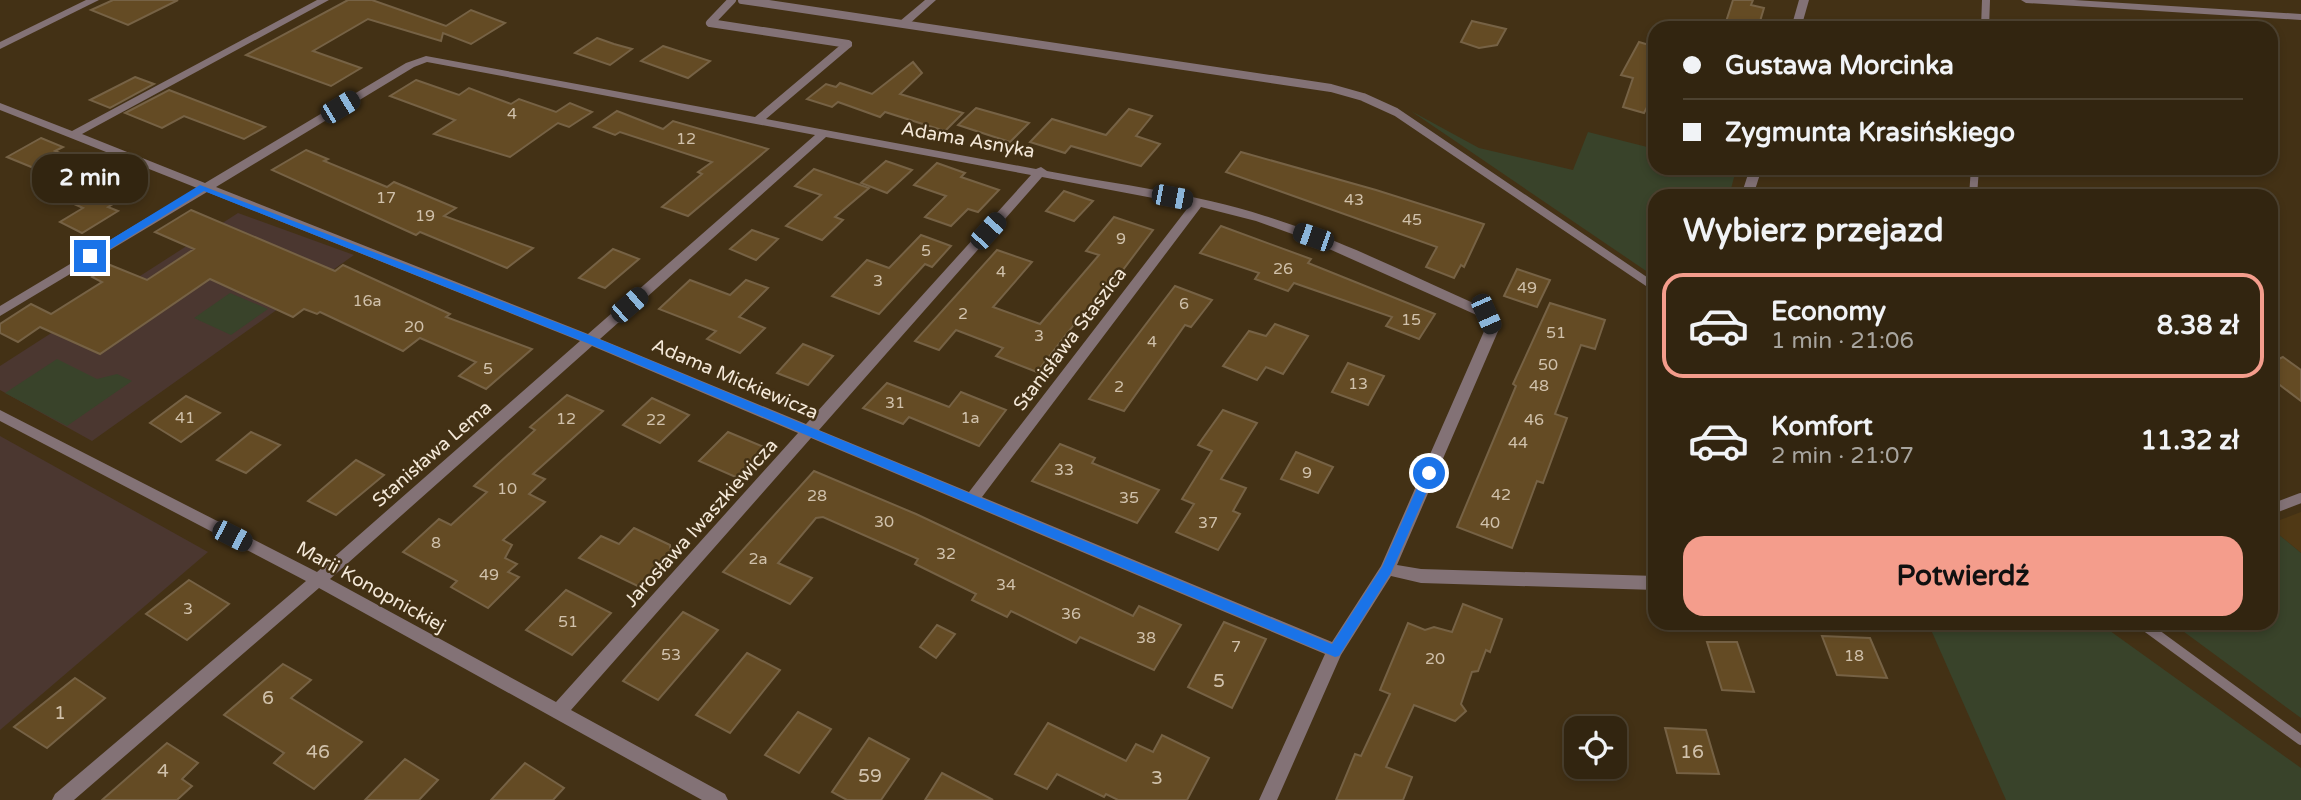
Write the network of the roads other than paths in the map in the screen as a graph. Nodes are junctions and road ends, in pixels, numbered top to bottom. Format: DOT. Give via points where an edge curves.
graph roads {
  1 [pos="94,0"];
  2 [pos="324,0"];
  3 [pos="732,0"];
  4 [pos="742,0"];
  5 [pos="931,0"];
  6 [pos="1804,0"];
  7 [pos="1986,0"];
  8 [pos="2025,0"];
  9 [pos="2301,17"];
  10 [pos="1798,21"];
  11 [pos="1984,21"];
  12 [pos="904,23"];
  13 [pos="848,44"];
  14 [pos="0,46"];
  15 [pos="0,106"];
  16 [pos="758,120"];
  17 [pos="825,132"];
  18 [pos="74,135"];
  19 [pos="1041,171"];
  20 [pos="203,187"];
  21 [pos="1198,203"];
  22 [pos="1648,283"];
  23 [pos="0,312"];
  24 [pos="590,340"];
  25 [pos="0,415"];
  26 [pos="810,431"];
  27 [pos="972,498"];
  28 [pos="2301,498"];
  29 [pos="2278,507"];
  30 [pos="1387,569"];
  31 [pos="318,580"];
  32 [pos="1648,583"];
  33 [pos="2151,630"];
  34 [pos="1335,652"];
  35 [pos="557,713"];
  36 [pos="2301,740"];
  37 [pos="61,800"];
  38 [pos="719,800"];
  39 [pos="1268,800"];
  1 -- 14 [label="street"];
  2 -- 18 [label="street"];
  3 -- 13 [label="lane" via="710,23"];
  4 -- 12 [label="lane"];
  5 -- 12 [label="street"];
  6 -- 10 [label="street"];
  7 -- 11 [label="lane"];
  8 -- 9 [label="street"];
  12 -- 22 [label="lane" via="1331,88 1363,97 1396,112"];
  13 -- 16 [label="street"];
  15 -- 18 [label="street, Adama Mickiewicza"];
  16 -- 17 [label="street, Adama Asnyka"];
  16 -- 20 [label="street, Adama Asnyka" via="426,59"];
  17 -- 19 [label="street, Adama Asnyka"];
  17 -- 24 [label="street, Stanisława Lema"];
  18 -- 20 [label="street, Adama Mickiewicza"];
  19 -- 21 [label="street, Adama Asnyka"];
  19 -- 26 [label="street, Jarosława Iwaszkiewicza"];
  20 -- 23 [label="street"];
  20 -- 24 [label="street, Adama Mickiewicza"];
  21 -- 27 [label="street, Stanisława Staszica"];
  21 -- 30 [label="street, Adama Asnyka" via="1313,237 1486,314 1492,329"];
  24 -- 26 [label="street, Adama Mickiewicza"];
  24 -- 31 [label="street, Stanisława Lema"];
  25 -- 31 [label="street, Marii Konopnickiej"];
  26 -- 27 [label="street, Adama Mickiewicza"];
  26 -- 35 [label="street, Jarosława Iwaszkiewicza"];
  27 -- 34 [label="street, Adama Mickiewicza"];
  28 -- 29 [label="lane"];
  30 -- 32 [label="street" via="1421,576"];
  30 -- 34 [label="street"];
  31 -- 35 [label="street, Marii Konopnickiej"];
  31 -- 37 [label="street, Stanisława Lema"];
  33 -- 36 [label="lane"];
  34 -- 39 [label="street"];
  35 -- 38 [label="street, Marii Konopnickiej"];
}
